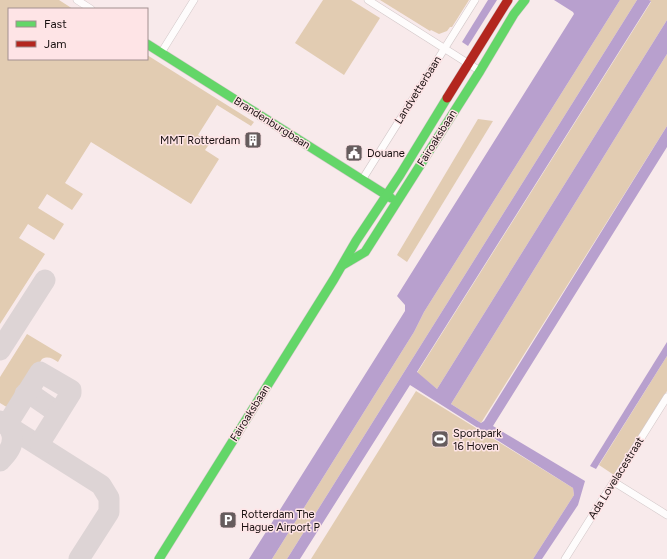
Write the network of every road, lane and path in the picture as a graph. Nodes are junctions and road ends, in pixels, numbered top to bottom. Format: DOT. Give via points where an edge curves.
graph roads {
  1 [pos="77,0"];
  2 [pos="194,0"];
  3 [pos="368,0"];
  4 [pos="474,0"];
  5 [pos="508,0"];
  6 [pos="524,0"];
  7 [pos="89,8"];
  8 [pos="148,45"];
  9 [pos="444,48"];
  10 [pos="161,53"];
  11 [pos="469,64"];
  12 [pos="480,71"];
  13 [pos="362,180"];
  14 [pos="386,195"];
  15 [pos="397,202"];
  16 [pos="341,266"];
  17 [pos="667,397"];
  18 [pos="614,482"];
  19 [pos="667,515"];
  20 [pos="158,559"];
  21 [pos="565,559"];
  1 -- 7 [label="street"];
  2 -- 10 [label="street"];
  3 -- 9 [label="street"];
  4 -- 9 [label="street, Landvetterbaan"];
  5 -- 11 [label="main road, Fairoaksbaan"];
  6 -- 12 [label="main road, Fairoaksbaan"];
  8 -- 10 [label="main road, Brandenburgbaan"];
  9 -- 11 [label="street"];
  9 -- 13 [label="street, Landvetterbaan"];
  10 -- 13 [label="main road, Brandenburgbaan"];
  11 -- 12 [label="street"];
  11 -- 14 [label="main road, Fairoaksbaan"];
  12 -- 15 [label="main road, Fairoaksbaan"];
  13 -- 14 [label="main road, Brandenburgbaan"];
  14 -- 15 [label="main road, Brandenburgbaan"];
  14 -- 16 [label="main road, Fairoaksbaan"];
  15 -- 16 [label="main road, Fairoaksbaan" via="365,252"];
  16 -- 20 [label="main road, Fairoaksbaan"];
  17 -- 18 [label="street, Ada Lovelacestraat"];
  18 -- 19 [label="street"];
  18 -- 21 [label="street, Ada Lovelacestraat"];
}
